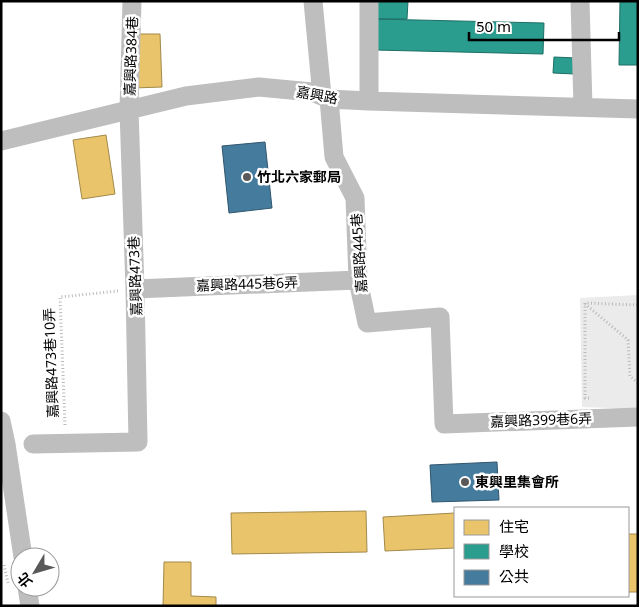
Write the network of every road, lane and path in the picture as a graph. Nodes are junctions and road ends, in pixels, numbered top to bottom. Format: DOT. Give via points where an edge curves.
graph roads {
  1 [pos="132,1"];
  2 [pos="313,1"];
  3 [pos="370,1"];
  4 [pos="580,1"];
  5 [pos="325,97"];
  6 [pos="369,101"];
  7 [pos="583,107"];
  8 [pos="638,109"];
  9 [pos="129,110"];
  10 [pos="1,141"];
  11 [pos="358,280"];
  12 [pos="135,289"];
  13 [pos="584,303"];
  14 [pos="638,304"];
  15 [pos="638,383"];
  16 [pos="594,398"];
  17 [pos="638,417"];
  18 [pos="1,421"];
  19 [pos="444,424"];
  20 [pos="66,443"];
  21 [pos="33,444"];
  22 [pos="21,547"];
  23 [pos="3,561"];
  24 [pos="10,573"];
  1 -- 9 [label="street, 嘉興路384巷"];
  2 -- 5 [label="street, 嘉興路445巷"];
  3 -- 6 [label="street"];
  4 -- 7 [label="street"];
  5 -- 6 [label="street, 嘉興路"];
  5 -- 9 [label="street, 嘉興路" via="312,92 259,87 186,96"];
  5 -- 11 [label="street, 嘉興路445巷" via="334,157 355,198"];
  6 -- 7 [label="street, 嘉興路"];
  7 -- 8 [label="street, 嘉興路"];
  9 -- 10 [label="street, 嘉興路"];
  9 -- 12 [label="street, 嘉興路473巷"];
  11 -- 12 [label="street, 嘉興路445巷6弄"];
  11 -- 19 [label="street, 嘉興路445巷" via="367,323 440,317"];
  12 -- 20 [label="path, 嘉興路473巷10弄" via="60,297"];
  12 -- 20 [label="street, 嘉興路473巷" via="138,442"];
  13 -- 14 [label="path"];
  13 -- 15 [label="path" via="628,340 630,376"];
  13 -- 16 [label="path" via="585,398"];
  17 -- 19 [label="street, 嘉興路399巷6弄"];
  18 -- 22 [label="street"];
  20 -- 21 [label="street"];
  23 -- 24 [label="path"];
}
